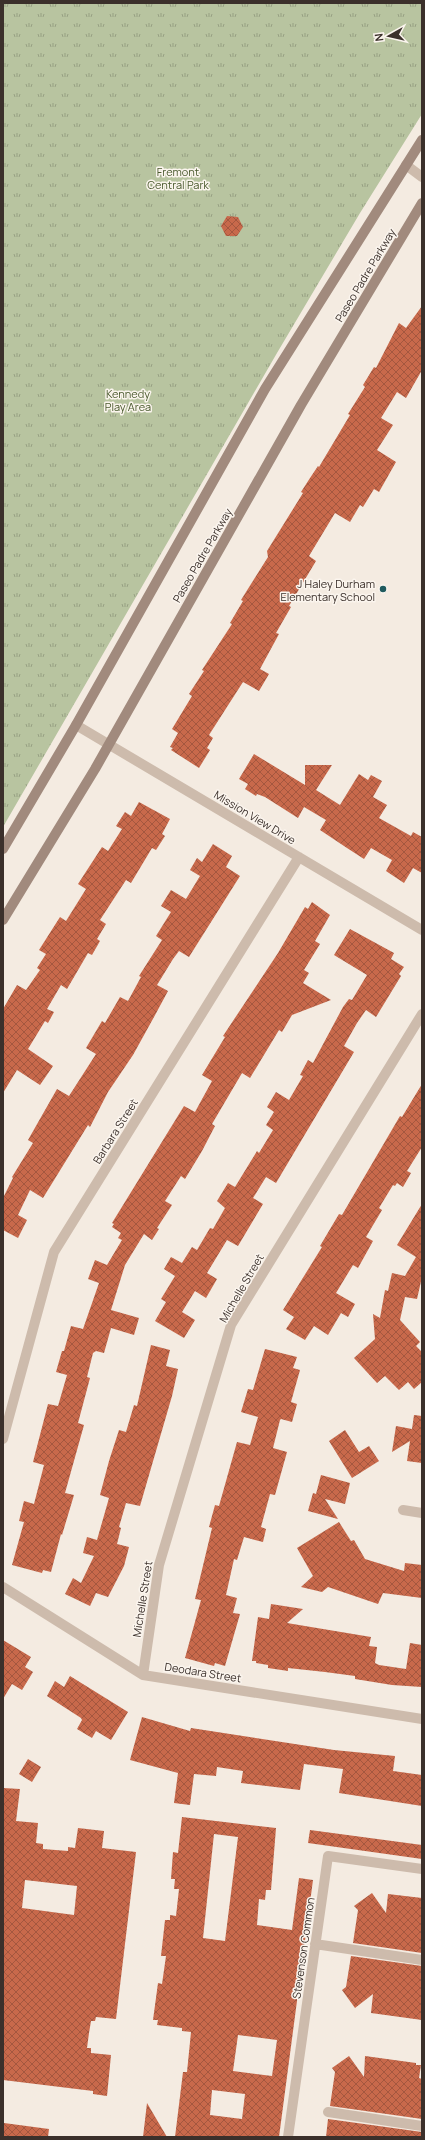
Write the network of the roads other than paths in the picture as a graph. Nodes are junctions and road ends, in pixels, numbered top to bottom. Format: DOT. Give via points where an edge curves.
graph roads {
  1 [pos="422,140"];
  2 [pos="406,165"];
  3 [pos="422,177"];
  4 [pos="422,203"];
  5 [pos="76,724"];
  6 [pos="109,744"];
  7 [pos="3,849"];
  8 [pos="299,857"];
  9 [pos="3,920"];
  10 [pos="422,930"];
  11 [pos="422,1014"];
  12 [pos="3,1439"];
  13 [pos="403,1510"];
  14 [pos="422,1513"];
  15 [pos="3,1587"];
  16 [pos="142,1675"];
  17 [pos="422,1719"];
  18 [pos="422,1869"];
  19 [pos="316,1944"];
  20 [pos="422,1960"];
  21 [pos="328,2112"];
  22 [pos="422,2126"];
  23 [pos="288,2137"];
  1 -- 2 [label="main road, Paseo Padre Parkway"];
  2 -- 3 [label="street"];
  2 -- 5 [label="main road, Paseo Padre Parkway" via="265,389"];
  4 -- 6 [label="main road, Paseo Padre Parkway" via="301,405"];
  5 -- 6 [label="street, Mission View Drive"];
  5 -- 7 [label="main road, Paseo Padre Parkway"];
  6 -- 8 [label="street, Mission View Drive"];
  6 -- 9 [label="main road, Paseo Padre Parkway"];
  8 -- 10 [label="street, Mission View Drive"];
  8 -- 12 [label="street, Barbara Street" via="54,1252"];
  11 -- 16 [label="street, Michelle Street" via="231,1325 159,1565"];
  13 -- 14 [label="street"];
  15 -- 16 [label="street, Deodara Street"];
  16 -- 17 [label="street, Deodara Street"];
  18 -- 19 [label="street, Stevenson Common" via="328,1856"];
  19 -- 20 [label="street"];
  19 -- 23 [label="street, Stevenson Common"];
  21 -- 22 [label="street"];
}
